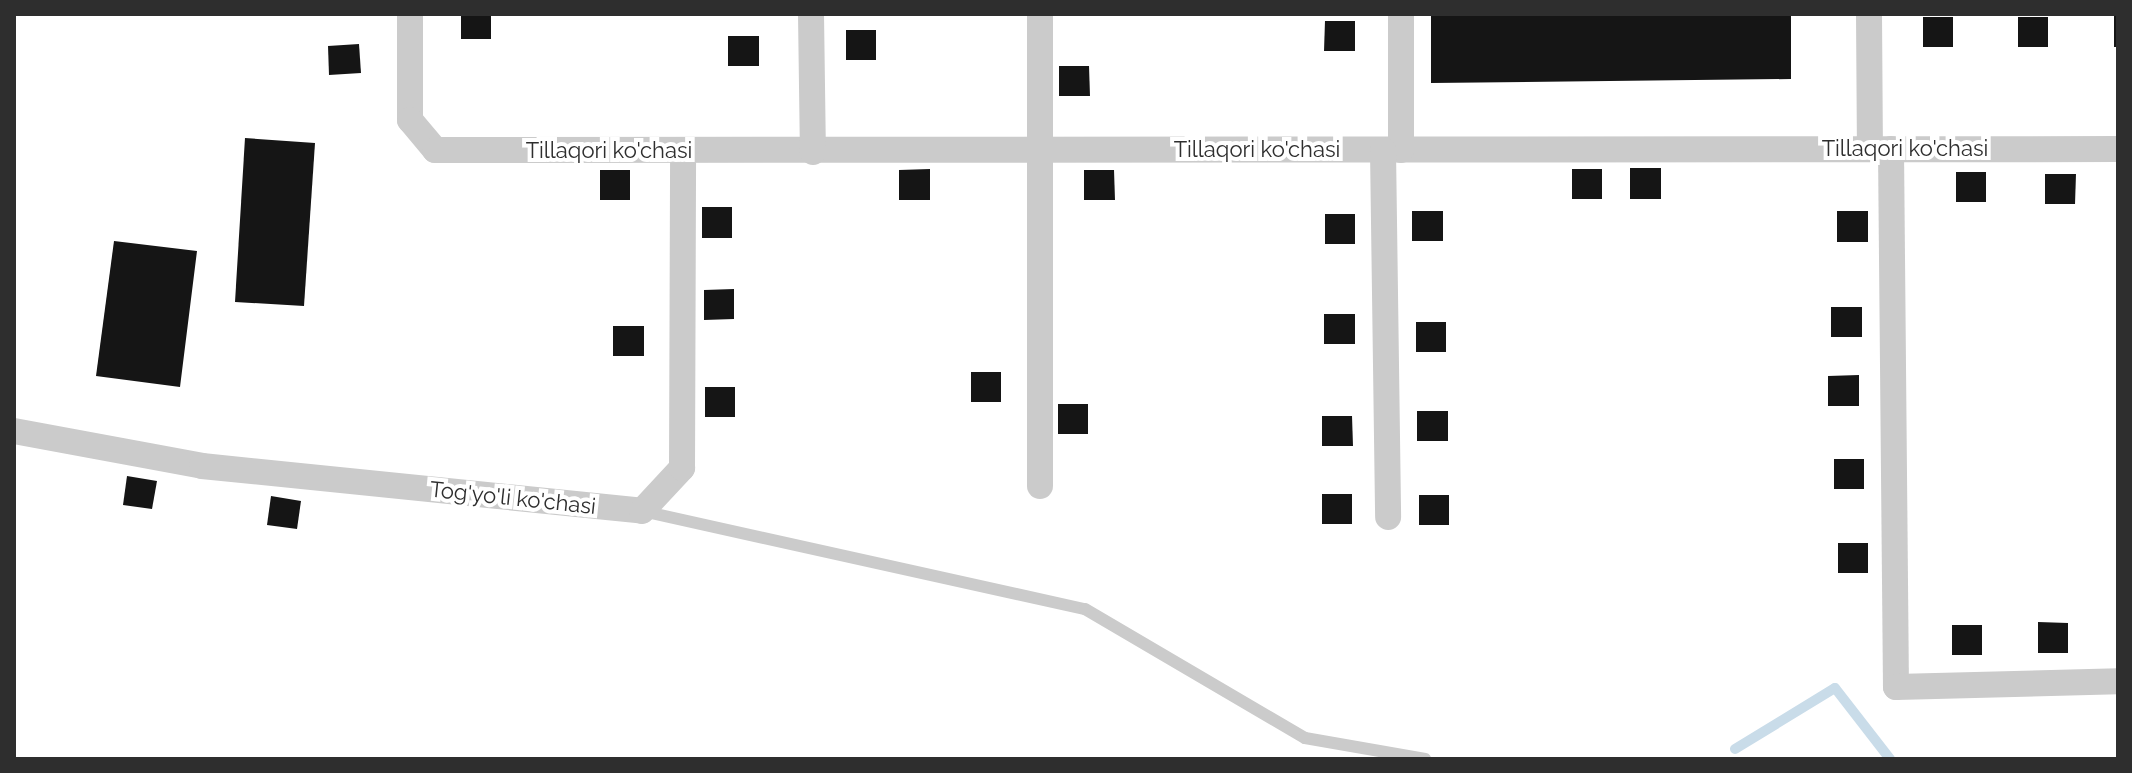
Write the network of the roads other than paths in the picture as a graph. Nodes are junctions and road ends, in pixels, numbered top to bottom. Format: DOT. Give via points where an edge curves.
graph roads {
  1 [pos="410,14"];
  2 [pos="811,14"];
  3 [pos="1040,14"];
  4 [pos="1401,14"];
  5 [pos="1869,14"];
  6 [pos="1880,149"];
  7 [pos="2118,149"];
  8 [pos="1392,150"];
  9 [pos="1041,151"];
  10 [pos="683,152"];
  11 [pos="813,152"];
  12 [pos="14,431"];
  13 [pos="1040,486"];
  14 [pos="642,511"];
  15 [pos="1388,517"];
  16 [pos="2118,681"];
  17 [pos="1425,759"];
  1 -- 10 [label="street, Tillaqori ko'chasi" via="410,120 435,150"];
  2 -- 11 [label="street"];
  3 -- 9 [label="street"];
  4 -- 8 [label="street"];
  5 -- 6 [label="street"];
  6 -- 7 [label="street, Tillaqori ko'chasi"];
  6 -- 8 [label="street, Tillaqori ko'chasi"];
  6 -- 16 [label="street" via="1896,687"];
  8 -- 9 [label="street, Tillaqori ko'chasi"];
  8 -- 15 [label="street"];
  9 -- 11 [label="street, Tillaqori ko'chasi"];
  9 -- 13 [label="street"];
  10 -- 11 [label="street, Tillaqori ko'chasi"];
  10 -- 14 [label="street" via="682,468"];
  12 -- 14 [label="street, Tog'yo'li ko'chasi" via="202,466"];
  14 -- 17 [label="lane" via="1085,609 1305,738"];
}
